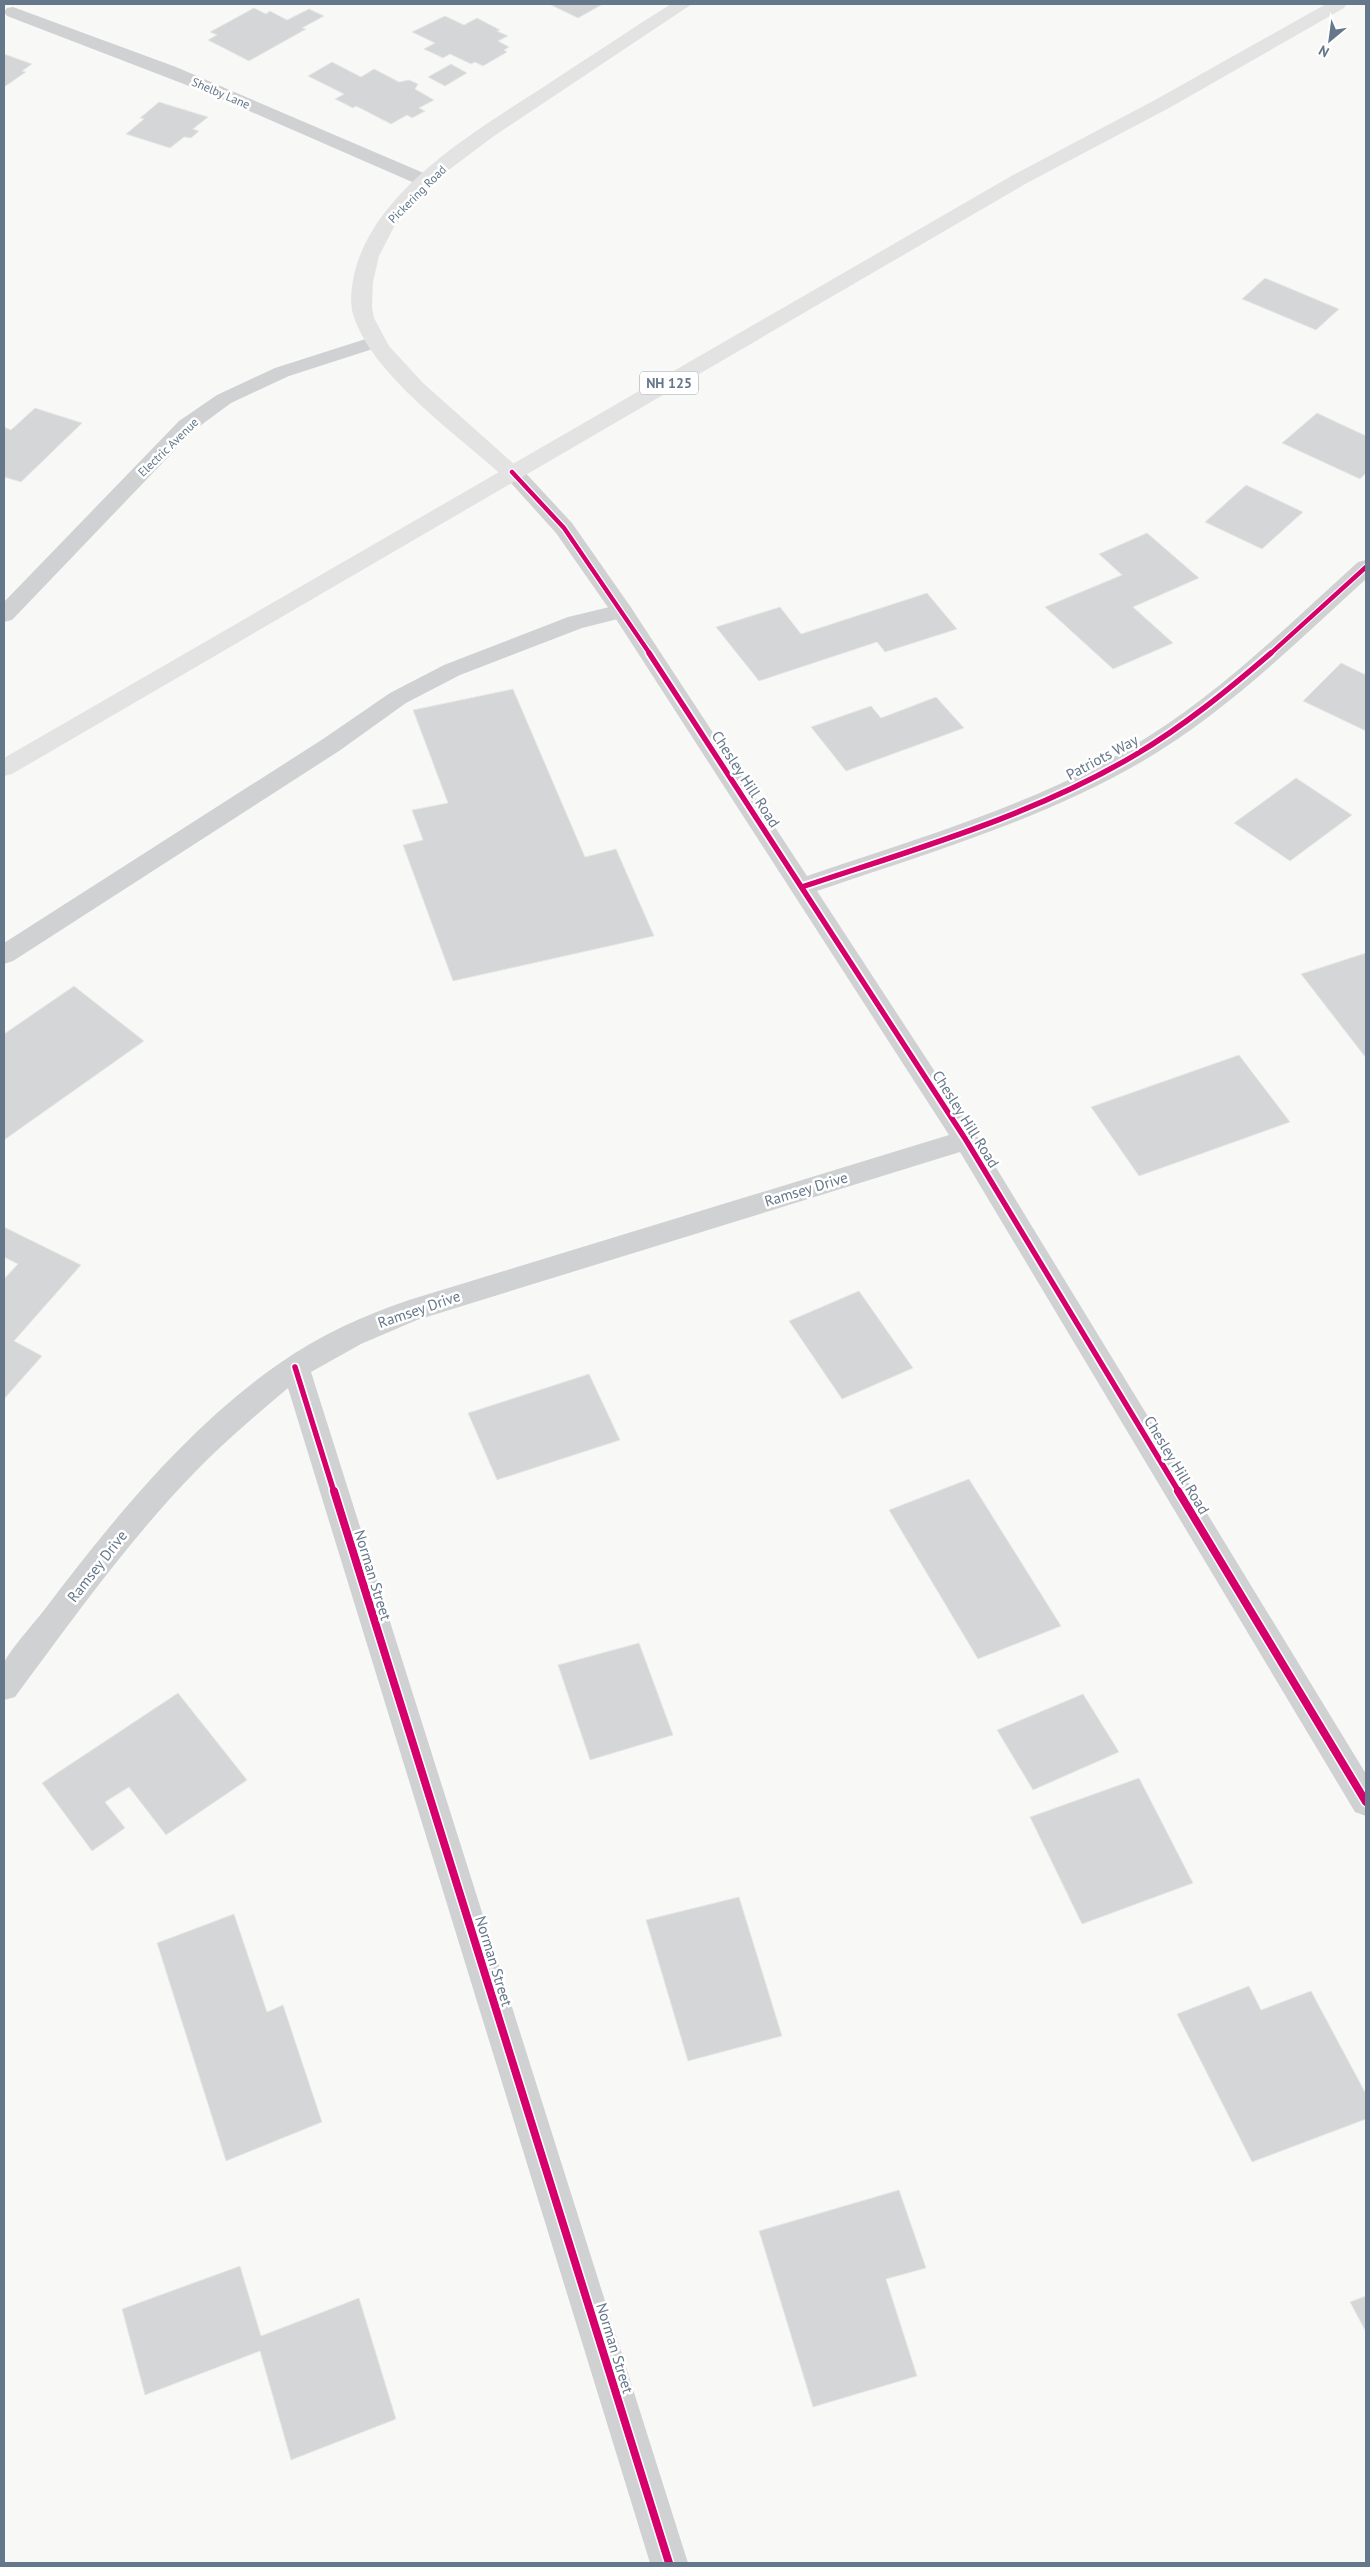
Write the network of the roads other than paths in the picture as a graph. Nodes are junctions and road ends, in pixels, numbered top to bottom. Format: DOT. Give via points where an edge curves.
graph roads {
  1 [pos="683,4"];
  2 [pos="1338,4"];
  3 [pos="13,12"];
  4 [pos="426,181"];
  5 [pos="375,342"];
  6 [pos="512,472"];
  7 [pos="1366,567"];
  8 [pos="622,611"];
  9 [pos="4,616"];
  10 [pos="4,768"];
  11 [pos="802,887"];
  12 [pos="4,955"];
  13 [pos="966,1140"];
  14 [pos="295,1367"];
  15 [pos="4,1687"];
  16 [pos="1366,1802"];
  17 [pos="669,2563"];
  1 -- 4 [label="main road, Pickering Road" via="520,110"];
  2 -- 6 [label="main road, NH 125" via="1012,184"];
  3 -- 4 [label="street, Shelby Lane" via="168,71"];
  4 -- 5 [label="main road, Pickering Road" via="386,225 371,252 362,286 363,316"];
  5 -- 6 [label="main road, Pickering Road" via="404,378"];
  5 -- 9 [label="street, Electric Avenue" via="282,372 224,399 186,426"];
  6 -- 8 [label="street, Chesley Hill Road" via="564,528"];
  6 -- 10 [label="main road, NH 125"];
  7 -- 11 [label="street, Patriots Way" via="1282,643 1180,726 1135,755 1086,782 977,826"];
  8 -- 11 [label="street, Chesley Hill Road"];
  8 -- 12 [label="street" via="576,622 452,670 398,698 331,745"];
  11 -- 13 [label="street, Chesley Hill Road"];
  13 -- 14 [label="street, Ramsey Drive" via="409,1310 350,1334"];
  13 -- 16 [label="street, Chesley Hill Road"];
  14 -- 15 [label="street, Ramsey Drive" via="230,1420 177,1470 126,1529"];
  14 -- 17 [label="street, Norman Street"];
}
